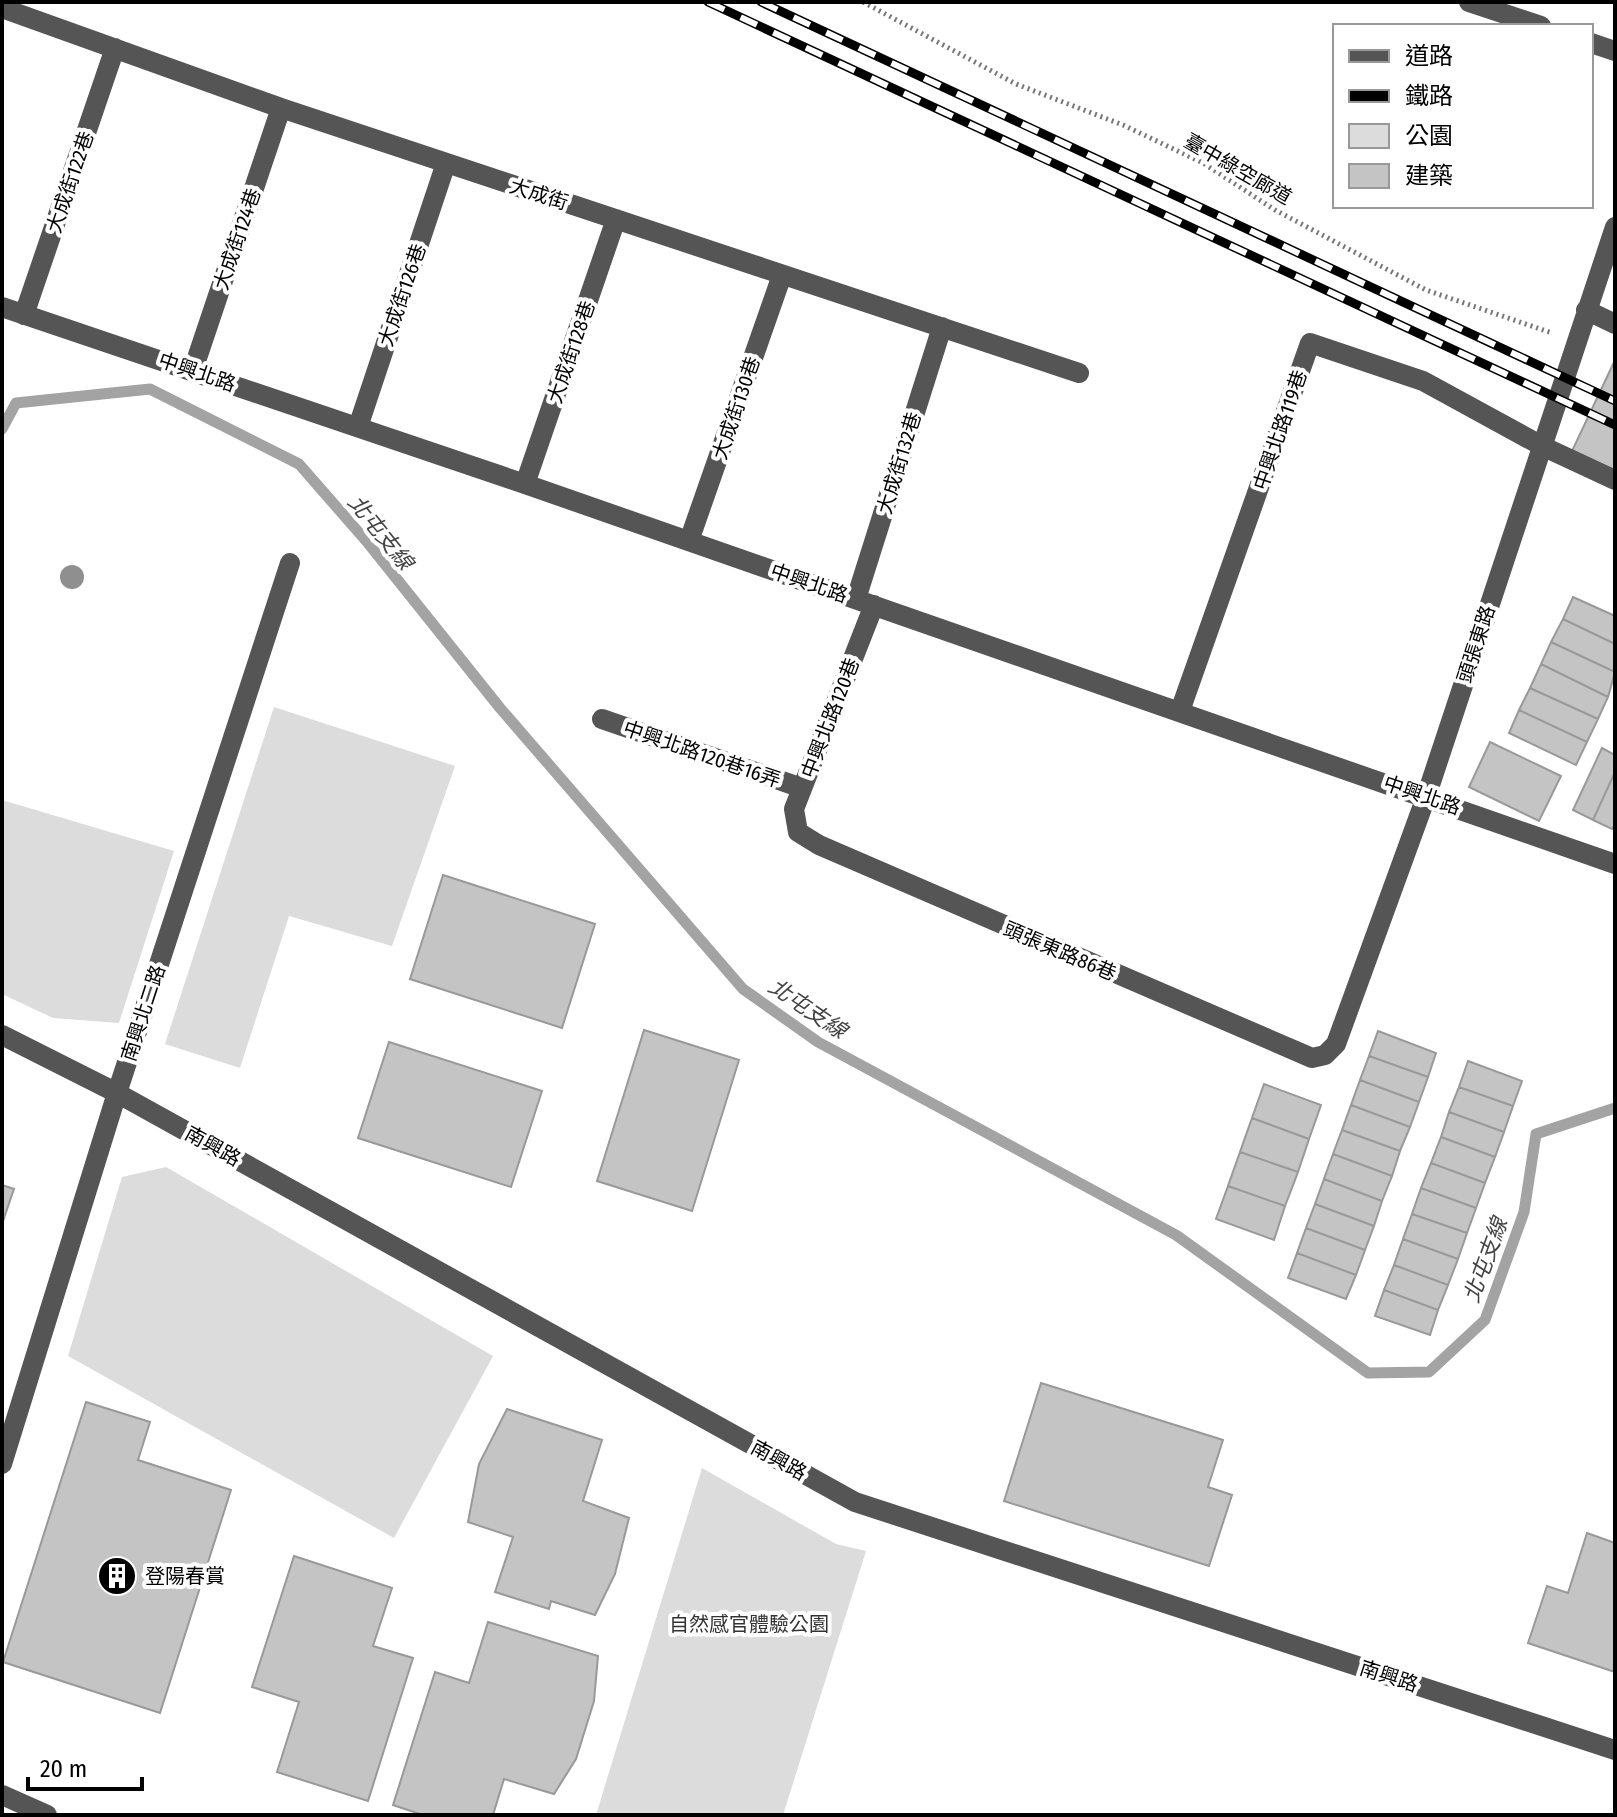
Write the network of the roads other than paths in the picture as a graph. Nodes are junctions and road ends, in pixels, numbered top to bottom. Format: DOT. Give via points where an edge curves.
graph roads {
  1 [pos="1469,2"];
  2 [pos="2,8"];
  3 [pos="1490,18"];
  4 [pos="1528,24"];
  5 [pos="1593,44"];
  6 [pos="115,48"];
  7 [pos="1615,51"];
  8 [pos="281,108"];
  9 [pos="446,163"];
  10 [pos="616,219"];
  11 [pos="1615,227"];
  12 [pos="782,275"];
  13 [pos="2,307"];
  14 [pos="1586,310"];
  15 [pos="24,315"];
  16 [pos="1615,324"];
  17 [pos="942,327"];
  18 [pos="193,370"];
  19 [pos="1079,373"];
  20 [pos="358,427"];
  21 [pos="1542,446"];
  22 [pos="1615,480"];
  23 [pos="525,484"];
  24 [pos="689,541"];
  25 [pos="290,563"];
  26 [pos="865,602"];
  27 [pos="1180,711"];
  28 [pos="602,719"];
  29 [pos="802,788"];
  30 [pos="1426,797"];
  31 [pos="798,832"];
  32 [pos="1615,864"];
  33 [pos="2,1035"];
  34 [pos="1325,1055"];
  35 [pos="117,1093"];
  36 [pos="2,1464"];
  37 [pos="1615,1750"];
  38 [pos="2,1795"];
  39 [pos="47,1815"];
  1 -- 3 [label="street"];
  2 -- 6 [label="street, 大成街"];
  3 -- 4 [label="street"];
  5 -- 7 [label="street"];
  6 -- 8 [label="street, 大成街"];
  6 -- 15 [label="street, 大成街122巷"];
  8 -- 9 [label="street, 大成街"];
  8 -- 18 [label="street, 大成街124巷"];
  9 -- 10 [label="street, 大成街"];
  9 -- 20 [label="street, 大成街126巷"];
  10 -- 12 [label="street, 大成街"];
  10 -- 23 [label="street, 大成街128巷"];
  11 -- 14 [label="street, 頭張東路"];
  12 -- 17 [label="street, 大成街"];
  12 -- 24 [label="street, 大成街130巷"];
  13 -- 15 [label="street, 中興北路"];
  14 -- 16 [label="street"];
  14 -- 21 [label="street, 頭張東路"];
  15 -- 18 [label="street, 中興北路"];
  17 -- 19 [label="street, 大成街"];
  17 -- 26 [label="street, 大成街132巷"];
  18 -- 20 [label="street, 中興北路"];
  20 -- 23 [label="street, 中興北路"];
  21 -- 22 [label="street"];
  21 -- 27 [label="street, 中興北路119巷" via="1423,381 1310,343"];
  21 -- 30 [label="street, 頭張東路"];
  23 -- 24 [label="street, 中興北路"];
  24 -- 26 [label="street, 中興北路"];
  25 -- 35 [label="street, 南興北二路"];
  26 -- 27 [label="street, 中興北路"];
  26 -- 29 [label="street, 中興北路120巷"];
  27 -- 30 [label="street, 中興北路"];
  28 -- 29 [label="street, 中興北路120巷16弄"];
  29 -- 31 [label="street, 中興北路120巷" via="794,809"];
  30 -- 32 [label="street, 中興北路"];
  30 -- 34 [label="street, 頭張東路" via="1336,1044"];
  31 -- 34 [label="street, 頭張東路86巷" via="958,907 1312,1058"];
  33 -- 35 [label="street, 南興路"];
  35 -- 36 [label="street, 南興北二路"];
  35 -- 37 [label="street, 南興路" via="855,1502"];
  38 -- 39 [label="street"];
}
